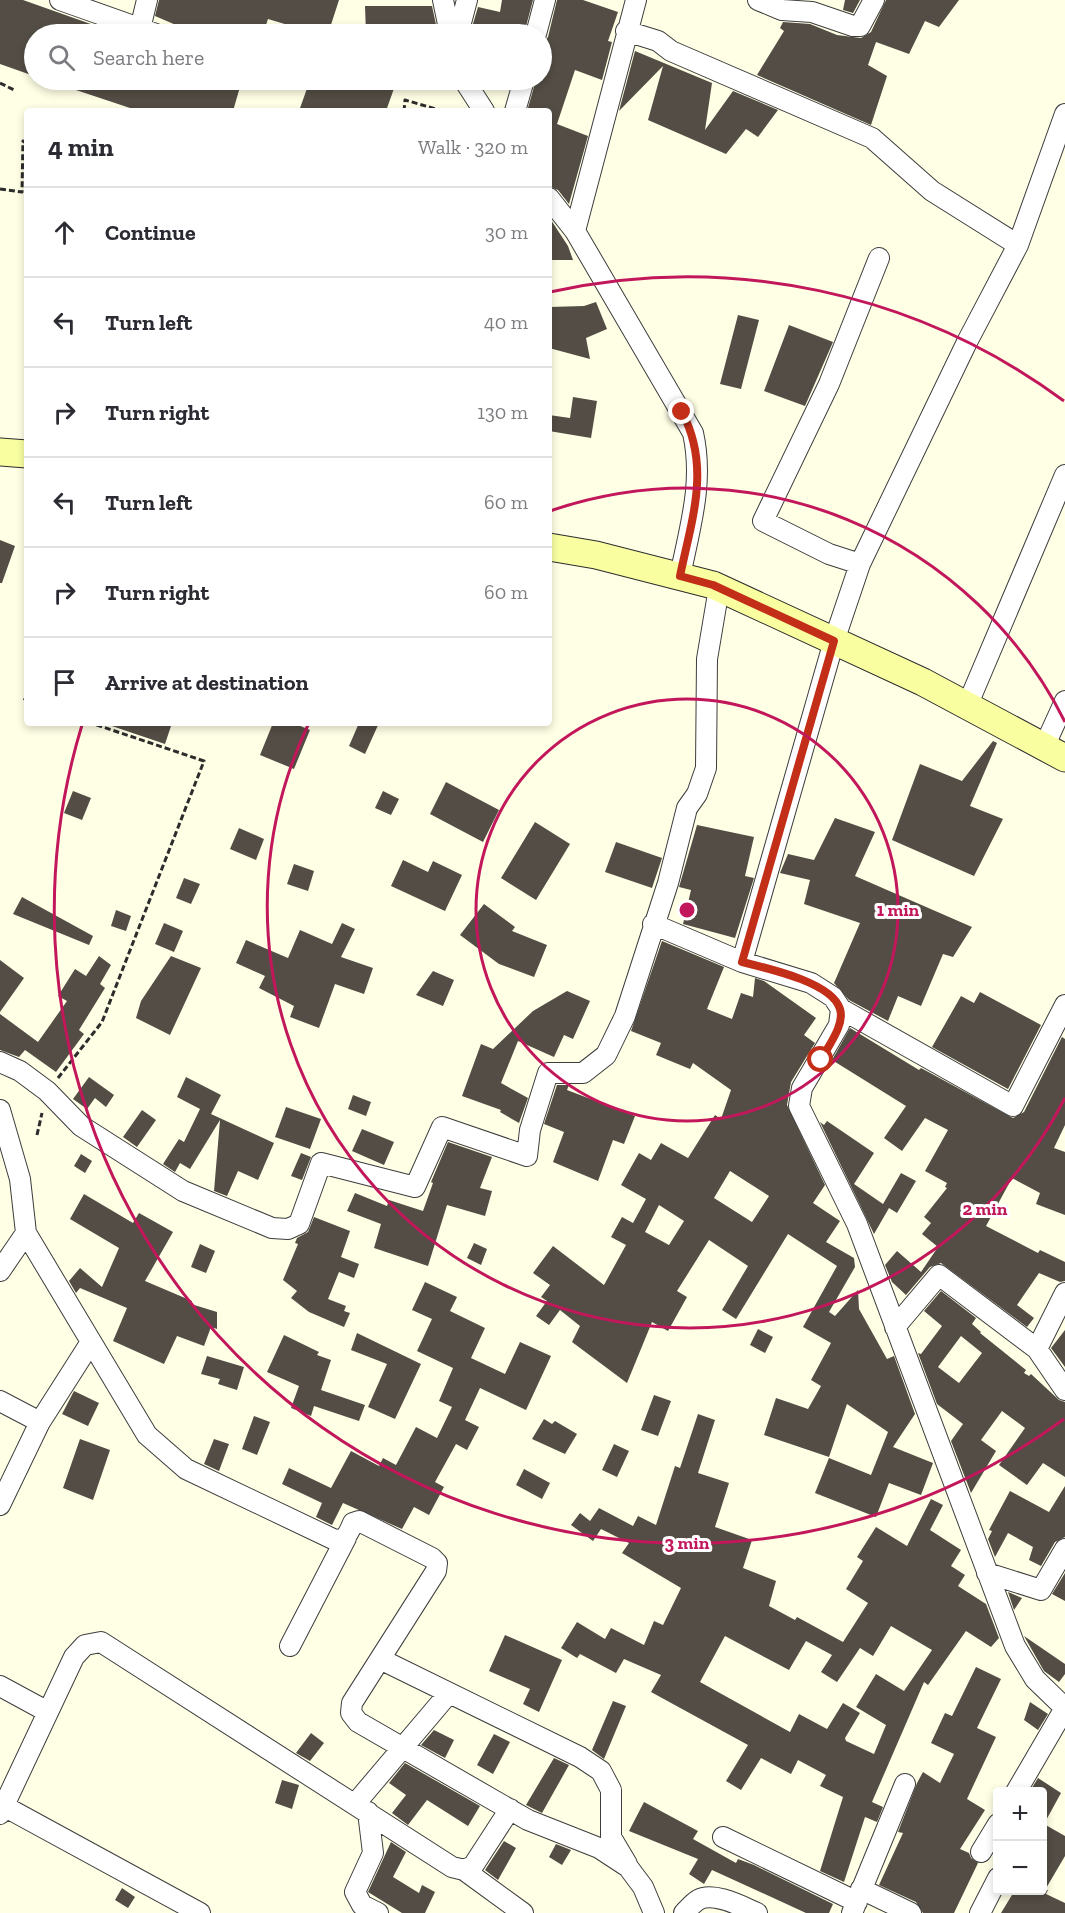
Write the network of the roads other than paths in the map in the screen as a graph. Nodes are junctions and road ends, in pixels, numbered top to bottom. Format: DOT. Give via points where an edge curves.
graph roads {
  1 [pos="60,0"];
  2 [pos="147,0"];
  3 [pos="443,0"];
  4 [pos="467,0"];
  5 [pos="545,0"];
  6 [pos="636,0"];
  7 [pos="758,0"];
  8 [pos="874,0"];
  9 [pos="126,24"];
  10 [pos="148,24"];
  11 [pos="448,24"];
  12 [pos="461,24"];
  13 [pos="539,24"];
  14 [pos="627,31"];
  15 [pos="470,90"];
  16 [pos="521,90"];
  17 [pos="482,108"];
  18 [pos="516,108"];
  19 [pos="1065,114"];
  20 [pos="552,202"];
  21 [pos="575,231"];
  22 [pos="1018,246"];
  23 [pos="879,258"];
  24 [pos="0,452"];
  25 [pos="24,454"];
  26 [pos="1065,475"];
  27 [pos="552,548"];
  28 [pos="860,564"];
  29 [pos="680,576"];
  30 [pos="719,588"];
  31 [pos="834,641"];
  32 [pos="1065,700"];
  33 [pos="967,706"];
  34 [pos="1054,753"];
  35 [pos="653,924"];
  36 [pos="742,962"];
  37 [pos="1065,1005"];
  38 [pos="841,1009"];
  39 [pos="0,1062"];
  40 [pos="0,1110"];
  41 [pos="26,1233"];
  42 [pos="0,1271"];
  43 [pos="1065,1293"];
  44 [pos="895,1327"];
  45 [pos="91,1342"];
  46 [pos="1037,1349"];
  47 [pos="1065,1390"];
  48 [pos="0,1401"];
  49 [pos="40,1422"];
  50 [pos="0,1505"];
  51 [pos="346,1538"];
  52 [pos="1065,1549"];
  53 [pos="987,1572"];
  54 [pos="290,1646"];
  55 [pos="380,1659"];
  56 [pos="0,1686"];
  57 [pos="449,1693"];
  58 [pos="1065,1708"];
  59 [pos="48,1712"];
  60 [pos="403,1748"];
  61 [pos="905,1784"];
  62 [pos="1018,1787"];
  63 [pos="1,1808"];
  64 [pos="361,1808"];
  65 [pos="510,1809"];
  66 [pos="993,1832"];
  67 [pos="723,1837"];
  68 [pos="981,1852"];
  69 [pos="628,1867"];
  70 [pos="464,1870"];
  71 [pos="993,1888"];
  72 [pos="857,1901"];
  73 [pos="192,1911"];
  74 [pos="378,1913"];
  75 [pos="523,1913"];
  76 [pos="654,1913"];
  77 [pos="684,1913"];
  78 [pos="757,1913"];
  79 [pos="911,1913"];
  80 [pos="980,1913"];
  1 -- 9 [label="street"];
  2 -- 10 [label="street"];
  3 -- 11 [label="street"];
  4 -- 12 [label="street"];
  5 -- 13 [label="street"];
  6 -- 14 [label="street"];
  7 -- 8 [label="street" via="782,10 812,12 853,26 860,26"];
  14 -- 21 [label="street"];
  14 -- 22 [label="street" via="658,41 671,51 872,138 932,191"];
  15 -- 17 [label="street"];
  16 -- 18 [label="street"];
  19 -- 22 [label="street"];
  20 -- 21 [label="street"];
  21 -- 29 [label="street" via="693,432 698,490"];
  22 -- 28 [label="street"];
  23 -- 28 [label="street" via="830,384 763,522 829,554"];
  24 -- 25 [label="street"];
  26 -- 33 [label="street"];
  27 -- 29 [label="street"];
  28 -- 31 [label="street"];
  29 -- 30 [label="street"];
  30 -- 31 [label="street"];
  30 -- 35 [label="street" via="707,659 706,768 698,794 687,808"];
  31 -- 33 [label="street"];
  31 -- 36 [label="street"];
  32 -- 34 [label="street"];
  33 -- 34 [label="street"];
  35 -- 36 [label="street"];
  35 -- 39 [label="street" via="625,1016 606,1055 583,1073 548,1073 530,1130 527,1156 442,1127 415,1186 321,1163 299,1224 288,1229 272,1228 183,1191 81,1126 47,1091 21,1071"];
  36 -- 38 [label="street" via="811,983 833,997"];
  37 -- 38 [label="street" via="1013,1106"];
  38 -- 44 [label="street" via="839,1025 802,1088 799,1106 857,1224"];
  40 -- 41 [label="street" via="20,1179"];
  41 -- 42 [label="street"];
  41 -- 45 [label="street"];
  43 -- 46 [label="street"];
  44 -- 46 [label="street" via="939,1275"];
  44 -- 53 [label="street"];
  45 -- 49 [label="street"];
  45 -- 51 [label="street" via="147,1435 186,1468 333,1539"];
  46 -- 47 [label="street"];
  48 -- 49 [label="street"];
  49 -- 50 [label="street"];
  51 -- 54 [label="street"];
  51 -- 55 [label="street" via="353,1523 359,1521 437,1563 436,1571"];
  52 -- 53 [label="street" via="1041,1590"];
  53 -- 58 [label="street" via="1015,1646 1035,1679"];
  55 -- 57 [label="street"];
  55 -- 60 [label="street" via="352,1703 351,1713 358,1722"];
  56 -- 59 [label="street"];
  57 -- 60 [label="street"];
  57 -- 69 [label="street" via="601,1771 611,1791 611,1837"];
  58 -- 62 [label="street"];
  59 -- 63 [label="street"];
  59 -- 64 [label="street" via="74,1657 85,1645 101,1642"];
  60 -- 64 [label="street"];
  60 -- 65 [label="street"];
  61 -- 72 [label="street"];
  63 -- 73 [label="street"];
  64 -- 70 [label="street" via="452,1867"];
  64 -- 74 [label="street" via="373,1853 355,1892 362,1905"];
  65 -- 69 [label="street" via="599,1848"];
  65 -- 70 [label="street" via="473,1866"];
  66 -- 68 [label="street"];
  67 -- 72 [label="street"];
  69 -- 76 [label="street" via="644,1887"];
  70 -- 75 [label="street"];
  71 -- 80 [label="street"];
  72 -- 79 [label="street"];
  77 -- 78 [label="street" via="698,1899 709,1898"];
}
